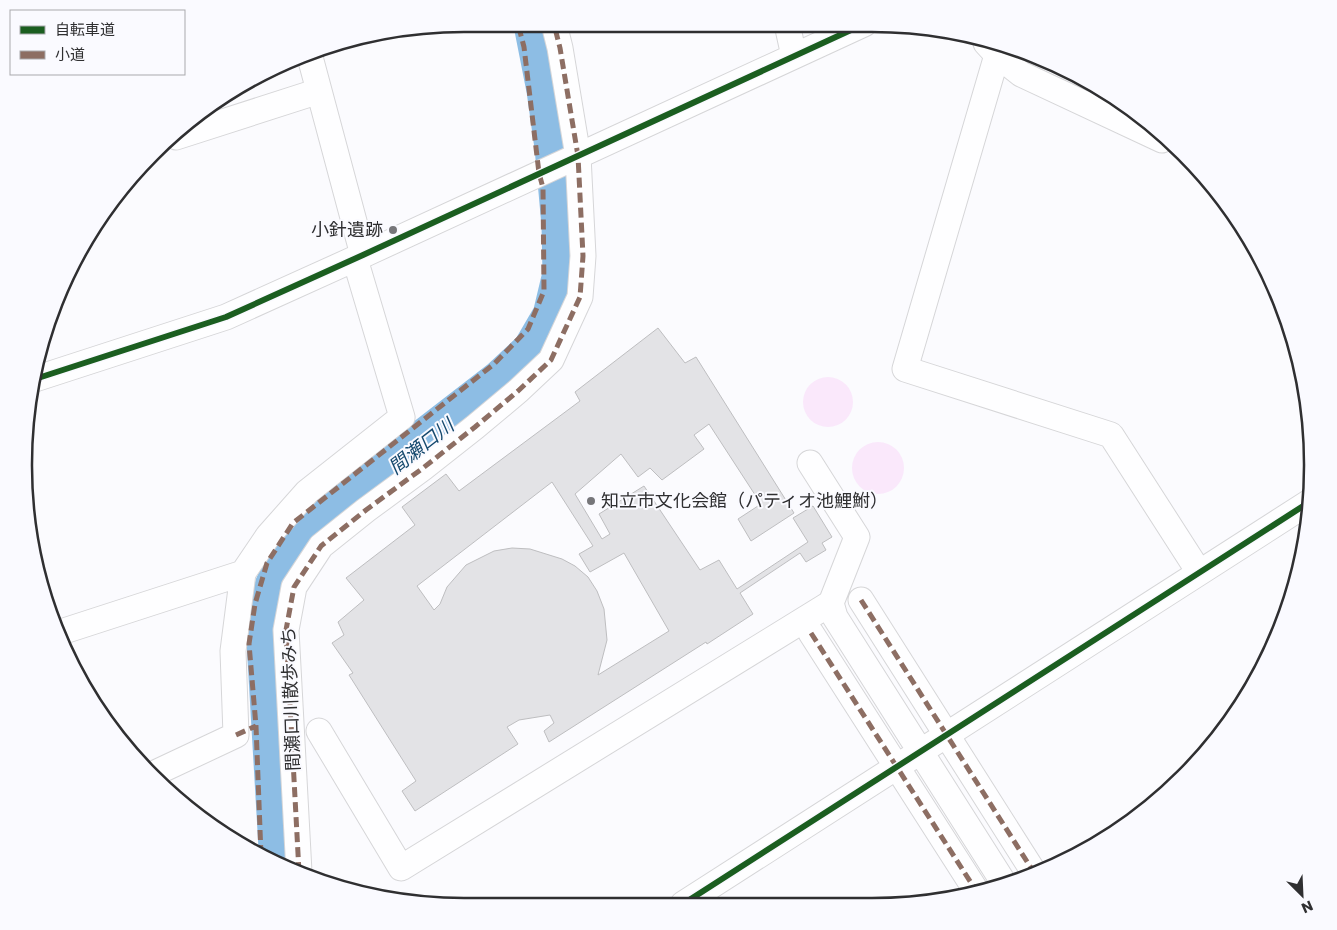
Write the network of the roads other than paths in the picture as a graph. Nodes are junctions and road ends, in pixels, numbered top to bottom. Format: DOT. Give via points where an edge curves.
graph roads {
  1 [pos="556,32"];
  2 [pos="789,32"];
  3 [pos="846,32"];
  4 [pos="992,49"];
  5 [pos="794,56"];
  6 [pos="311,61"];
  7 [pos="319,91"];
  8 [pos="189,133"];
  9 [pos="1150,135"];
  10 [pos="577,156"];
  11 [pos="359,257"];
  12 [pos="42,377"];
  13 [pos="810,463"];
  14 [pos="1303,506"];
  15 [pos="1199,572"];
  16 [pos="242,573"];
  17 [pos="862,600"];
  18 [pos="833,610"];
  19 [pos="65,631"];
  20 [pos="811,633"];
  21 [pos="319,731"];
  22 [pos="947,735"];
  23 [pos="920,752"];
  24 [pos="897,767"];
  25 [pos="159,771"];
  26 [pos="299,865"];
  27 [pos="1031,868"];
  28 [pos="1001,878"];
  29 [pos="973,885"];
  30 [pos="692,898"];
  1 -- 10 [label="street, 間瀬口川散歩みち"];
  2 -- 5 [label="street"];
  3 -- 5 [label="street"];
  4 -- 9 [label="street" via="1021,74"];
  4 -- 15 [label="street" via="906,369 1111,435"];
  5 -- 10 [label="street"];
  6 -- 7 [label="street"];
  7 -- 8 [label="street"];
  7 -- 11 [label="street"];
  10 -- 11 [label="street"];
  10 -- 26 [label="street, 間瀬口川散歩みち" via="582,256 580,297 550,360 475,427 321,546 294,587 286,630"];
  11 -- 12 [label="street" via="226,316"];
  11 -- 16 [label="street" via="402,417 307,492 268,536"];
  13 -- 18 [label="street" via="857,537"];
  14 -- 15 [label="street"];
  15 -- 22 [label="street"];
  16 -- 19 [label="street"];
  16 -- 25 [label="street" via="233,650 236,735"];
  17 -- 22 [label="street"];
  18 -- 21 [label="street" via="401,868"];
  18 -- 23 [label="street"];
  20 -- 24 [label="street"];
  22 -- 23 [label="street"];
  22 -- 27 [label="street"];
  23 -- 24 [label="street"];
  23 -- 28 [label="street"];
  24 -- 29 [label="street"];
  24 -- 30 [label="street"];
}
